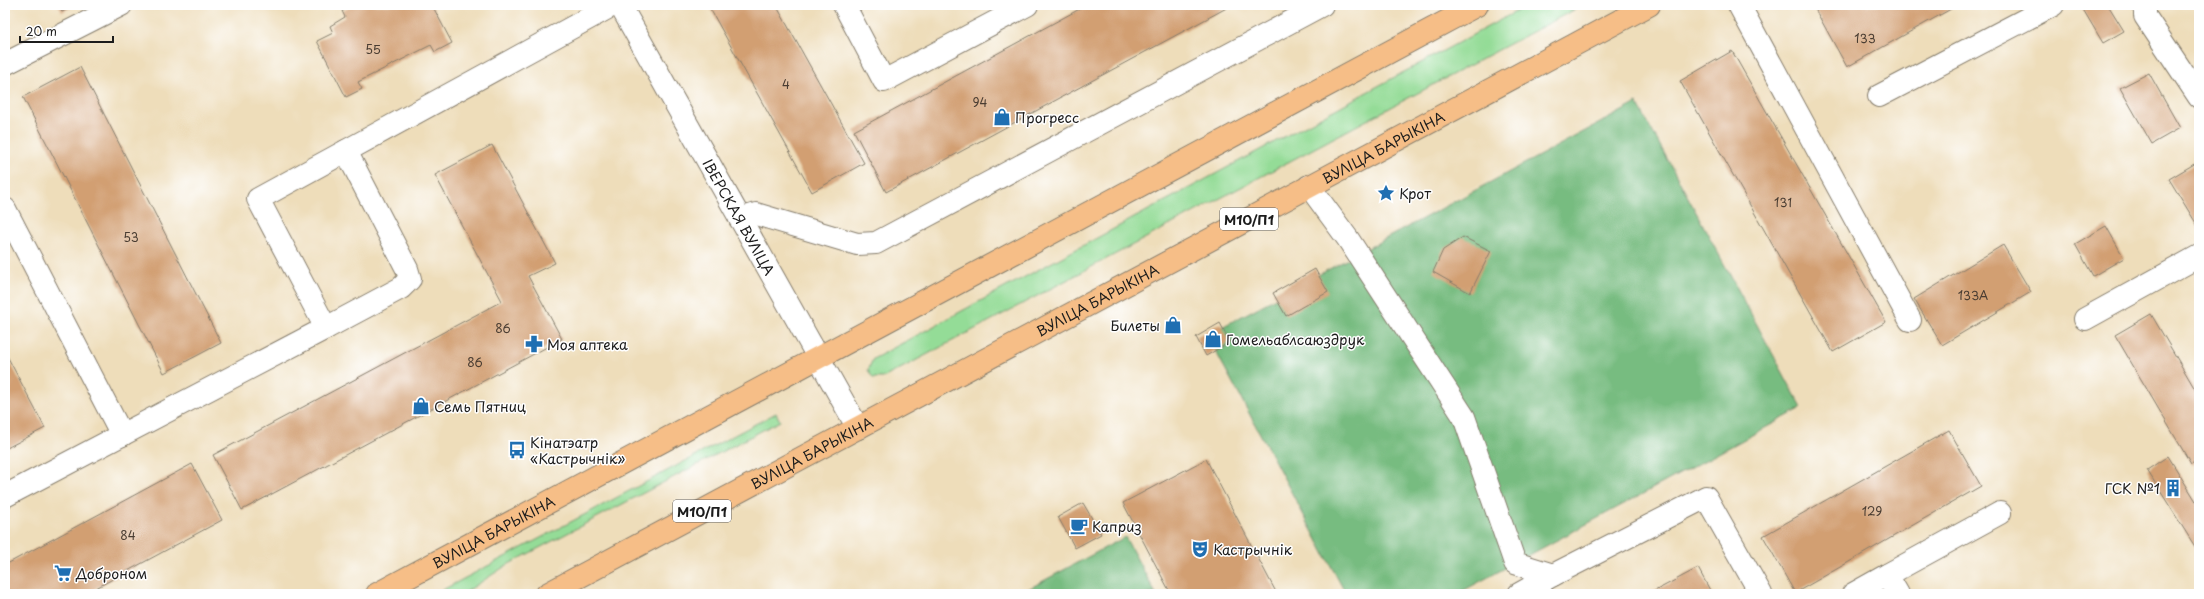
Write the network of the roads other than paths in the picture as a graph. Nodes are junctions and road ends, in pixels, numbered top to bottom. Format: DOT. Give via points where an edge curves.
graph roads {
  1 [pos="121,5"];
  2 [pos="613,5"];
  3 [pos="620,5"];
  4 [pos="844,5"];
  5 [pos="1027,5"];
  6 [pos="1322,5"];
  7 [pos="1477,5"];
  8 [pos="1649,5"];
  9 [pos="1739,5"];
  10 [pos="2053,5"];
  11 [pos="2146,5"];
  12 [pos="5,64"];
  13 [pos="1879,96"];
  14 [pos="2199,97"];
  15 [pos="346,151"];
  16 [pos="1309,186"];
  17 [pos="5,209"];
  18 [pos="740,219"];
  19 [pos="2199,256"];
  20 [pos="2085,319"];
  21 [pos="1910,320"];
  22 [pos="326,328"];
  23 [pos="818,357"];
  24 [pos="858,428"];
  25 [pos="122,435"];
  26 [pos="5,496"];
  27 [pos="2000,513"];
  28 [pos="1553,575"];
  29 [pos="1887,575"];
  30 [pos="377,594"];
  31 [pos="546,594"];
  32 [pos="1519,594"];
  33 [pos="1761,594"];
  34 [pos="1853,594"];
  35 [pos="1898,594"];
  1 -- 12 [label="street"];
  2 -- 15 [label="street"];
  3 -- 18 [label="street, ІВЕРСКАЯ ВУЛІЦА"];
  4 -- 5 [label="street" via="884,81"];
  6 -- 18 [label="street" via="876,243 857,244 756,214"];
  7 -- 23 [label="main road, ВУЛІЦА БАРЫКІНА"];
  8 -- 16 [label="main road, ВУЛІЦА БАРЫКІНА / М10/П1"];
  9 -- 21 [label="street"];
  10 -- 13 [label="street"];
  11 -- 14 [label="street" via="2145,16"];
  15 -- 22 [label="street" via="410,279 401,288"];
  15 -- 22 [label="street" via="258,199"];
  16 -- 24 [label="main road, ВУЛІЦА БАРЫКІНА / М10/П1"];
  16 -- 28 [label="street" via="1348,239 1464,417 1515,562"];
  17 -- 25 [label="street"];
  18 -- 23 [label="street, ІВЕРСКАЯ ВУЛІЦА"];
  19 -- 20 [label="street"];
  22 -- 25 [label="street"];
  23 -- 24 [label="street, ІВЕРСКАЯ ВУЛІЦА"];
  23 -- 30 [label="main road, ВУЛІЦА БАРЫКІНА"];
  24 -- 31 [label="main road, ВУЛІЦА БАРЫКІНА / М10/П1"];
  25 -- 26 [label="street"];
  27 -- 29 [label="street"];
  28 -- 32 [label="street"];
  28 -- 33 [label="street" via="1706,497"];
  29 -- 34 [label="street"];
  29 -- 35 [label="street"];
}
